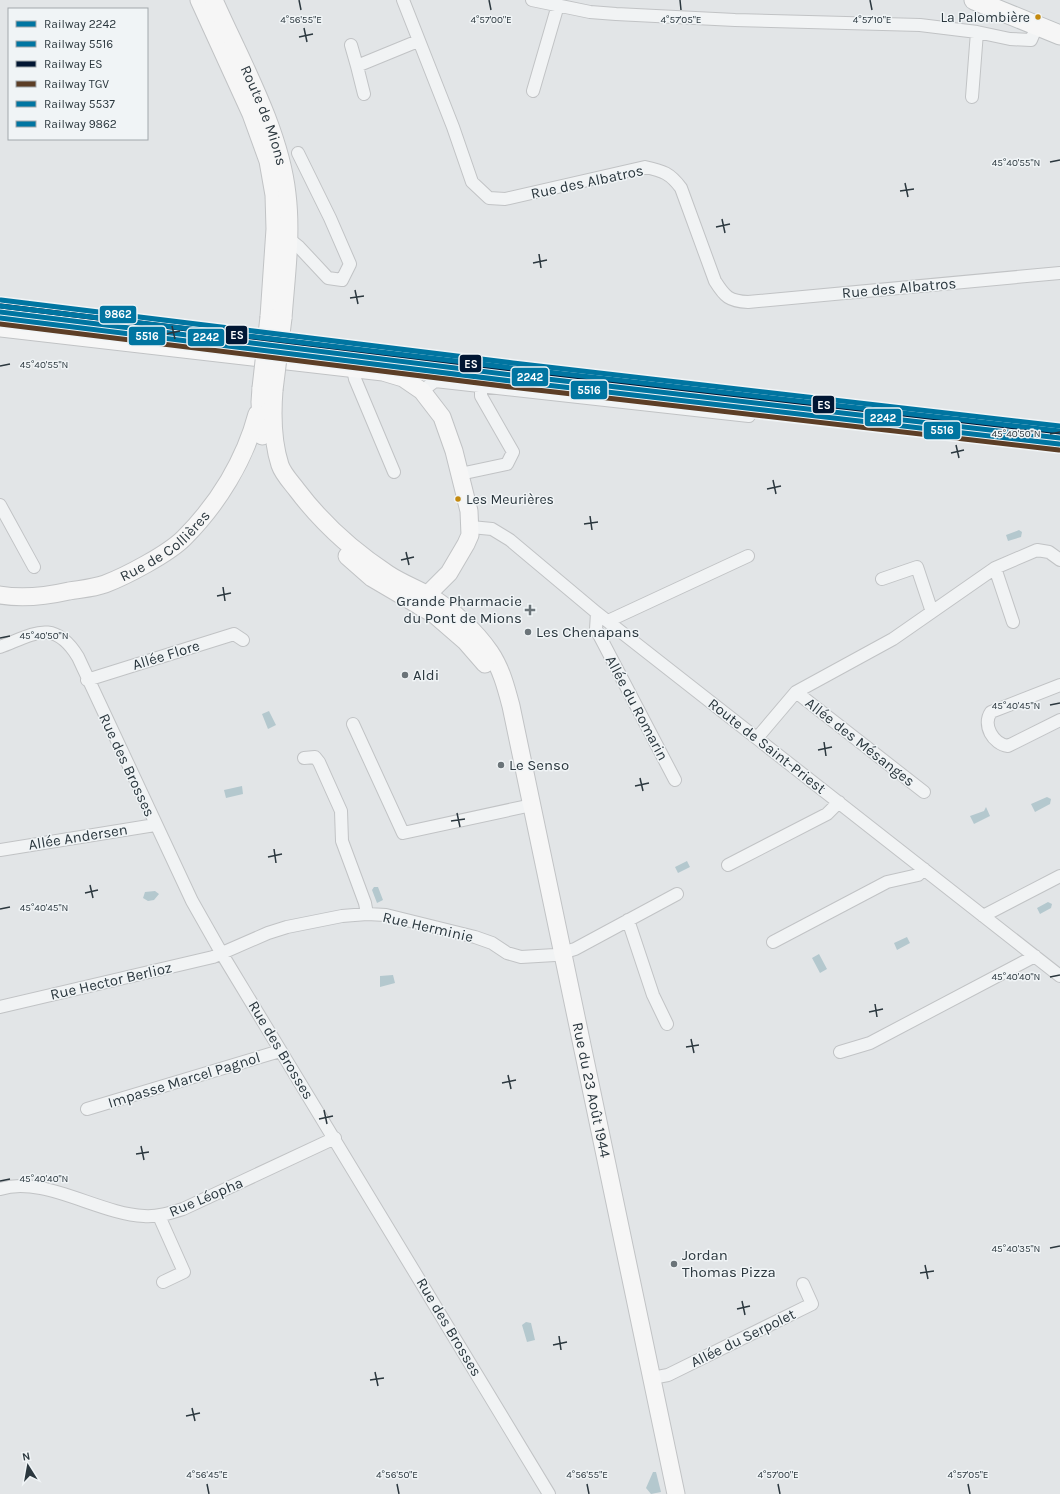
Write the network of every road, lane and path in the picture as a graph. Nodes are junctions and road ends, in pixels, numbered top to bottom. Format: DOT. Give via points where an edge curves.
graph roads {
  1 [pos="199,0"];
  2 [pos="214,0"];
  3 [pos="403,0"];
  4 [pos="532,0"];
  5 [pos="974,0"];
  6 [pos="551,3"];
  7 [pos="1037,26"];
  8 [pos="977,32"];
  9 [pos="1060,35"];
  10 [pos="418,41"];
  11 [pos="350,45"];
  12 [pos="357,66"];
  13 [pos="533,91"];
  14 [pos="364,94"];
  15 [pos="972,97"];
  16 [pos="298,153"];
  17 [pos="275,229"];
  18 [pos="289,238"];
  19 [pos="1060,273"];
  20 [pos="276,318"];
  21 [pos="0,328"];
  22 [pos="353,369"];
  23 [pos="481,386"];
  24 [pos="422,391"];
  25 [pos="265,393"];
  26 [pos="749,416"];
  27 [pos="394,472"];
  28 [pos="460,474"];
  29 [pos="0,505"];
  30 [pos="471,527"];
  31 [pos="748,556"];
  32 [pos="1060,560"];
  33 [pos="34,567"];
  34 [pos="995,568"];
  35 [pos="882,579"];
  36 [pos="0,594"];
  37 [pos="431,605"];
  38 [pos="932,612"];
  39 [pos="597,613"];
  40 [pos="608,621"];
  41 [pos="1013,622"];
  42 [pos="244,640"];
  43 [pos="0,647"];
  44 [pos="87,680"];
  45 [pos="1060,686"];
  46 [pos="796,692"];
  47 [pos="1060,720"];
  48 [pos="353,724"];
  49 [pos="757,738"];
  50 [pos="304,758"];
  51 [pos="675,780"];
  52 [pos="924,792"];
  53 [pos="839,802"];
  54 [pos="532,805"];
  55 [pos="156,825"];
  56 [pos="0,850"];
  57 [pos="728,865"];
  58 [pos="924,869"];
  59 [pos="1060,876"];
  60 [pos="677,894"];
  61 [pos="367,914"];
  62 [pos="983,916"];
  63 [pos="628,920"];
  64 [pos="773,942"];
  65 [pos="563,953"];
  66 [pos="222,954"];
  67 [pos="1035,956"];
  68 [pos="1060,976"];
  69 [pos="0,1007"];
  70 [pos="667,1024"];
  71 [pos="280,1052"];
  72 [pos="840,1052"];
  73 [pos="87,1109"];
  74 [pos="335,1138"];
  75 [pos="0,1189"];
  76 [pos="159,1216"];
  77 [pos="163,1282"];
  78 [pos="803,1284"];
  79 [pos="652,1378"];
  80 [pos="549,1494"];
  81 [pos="677,1494"];
  1 -- 17 [label="main road, Route de Mions" via="251,114 268,161 274,195"];
  2 -- 18 [label="main road, Route de Mions" via="262,108 280,157 287,194"];
  3 -- 10 [label="street, Rue des Albatros"];
  4 -- 6 [label="street"];
  5 -- 7 [label="main road"];
  6 -- 8 [label="street" via="590,12 616,14 920,25"];
  6 -- 13 [label="street"];
  7 -- 8 [label="street" via="1031,40 1010,39"];
  7 -- 9 [label="main road"];
  8 -- 15 [label="street"];
  10 -- 12 [label="street"];
  10 -- 19 [label="street, Rue des Albatros" via="472,182 489,198 505,199 645,167 660,170 672,176 681,188 715,281 723,294 734,301 748,302"];
  11 -- 12 [label="street"];
  12 -- 14 [label="street"];
  16 -- 18 [label="street" via="350,264 342,280 328,278"];
  17 -- 18 [label="street"];
  17 -- 20 [label="main road, Route de Mions"];
  18 -- 20 [label="main road, Route de Mions"];
  20 -- 25 [label="main road, bridge"];
  21 -- 22 [label="main road"];
  22 -- 24 [label="main road" via="383,372 403,378"];
  22 -- 27 [label="street"];
  23 -- 24 [label="street" via="435,382"];
  23 -- 26 [label="street"];
  23 -- 28 [label="street" via="481,396 513,452 507,464"];
  24 -- 28 [label="main road" via="442,417"];
  25 -- 36 [label="main road, Rue de Collières" via="243,456 213,504 183,539 145,565 104,585 54,594"];
  25 -- 37 [label="main road, Rue du 23 Août 1944" via="281,467 311,508 348,545"];
  28 -- 30 [label="main road"];
  29 -- 33 [label="street"];
  30 -- 37 [label="main road" via="466,544"];
  30 -- 39 [label="street, Route de Saint-Priest" via="492,529 510,540"];
  31 -- 40 [label="street"];
  32 -- 34 [label="street, Allée des Mésanges" via="1049,552 1037,550"];
  34 -- 38 [label="street, Allée des Mésanges"];
  34 -- 41 [label="street"];
  35 -- 38 [label="street" via="917,567"];
  37 -- 54 [label="main road, Rue du 23 Août 1944" via="455,614 478,636 490,652 502,676 511,706"];
  38 -- 46 [label="street, Allée des Mésanges" via="893,639"];
  39 -- 40 [label="street, Route de Saint-Priest"];
  39 -- 51 [label="street, Allée du Romarin" via="596,629"];
  40 -- 49 [label="street, Route de Saint-Priest"];
  42 -- 44 [label="street, Allée Flore" via="234,634"];
  43 -- 44 [label="street, Rue des Brosses" via="37,632 60,636 74,650"];
  44 -- 55 [label="street, Rue des Brosses"];
  45 -- 47 [label="street" via="991,712 987,724 1001,745 1008,746"];
  46 -- 49 [label="street, Allée des Mésanges"];
  46 -- 52 [label="street, Allée des Mésanges"];
  48 -- 54 [label="street" via="403,833"];
  49 -- 53 [label="street, Route de Saint-Priest"];
  50 -- 61 [label="street" via="315,757 320,762 340,810 342,841"];
  53 -- 57 [label="street" via="827,814"];
  53 -- 58 [label="street, Route de Saint-Priest"];
  54 -- 65 [label="main road, Rue du 23 Août 1944"];
  55 -- 56 [label="street, Allée Andersen"];
  55 -- 66 [label="street, Rue des Brosses" via="192,901"];
  58 -- 62 [label="street, Route de Saint-Priest"];
  58 -- 64 [label="street" via="918,875 887,882"];
  59 -- 62 [label="street"];
  60 -- 63 [label="street, Rue Herminie"];
  61 -- 65 [label="street, Rue Herminie" via="386,915 475,937 492,943 506,953 521,957"];
  61 -- 66 [label="street, Rue Herminie" via="342,916 288,927 268,933"];
  62 -- 67 [label="street, Route de Saint-Priest"];
  63 -- 65 [label="street, Rue Herminie"];
  63 -- 70 [label="street" via="653,996"];
  65 -- 79 [label="main road, Rue du 23 Août 1944"];
  66 -- 69 [label="street, Rue Hector Berlioz"];
  66 -- 71 [label="street, Rue des Brosses"];
  67 -- 68 [label="street, Route de Saint-Priest"];
  67 -- 72 [label="street" via="870,1043"];
  71 -- 73 [label="street, Impasse Marcel Pagnol"];
  71 -- 74 [label="street, Rue des Brosses"];
  74 -- 76 [label="street, Rue Léopha" via="183,1209"];
  74 -- 80 [label="street, Rue des Brosses"];
  75 -- 76 [label="street, Rue Léopha" via="22,1186 39,1188 130,1215"];
  76 -- 77 [label="street" via="184,1272"];
  78 -- 79 [label="street, Allée du Serpolet" via="812,1304 668,1375"];
  79 -- 81 [label="main road, Rue du 23 Août 1944"];
}
